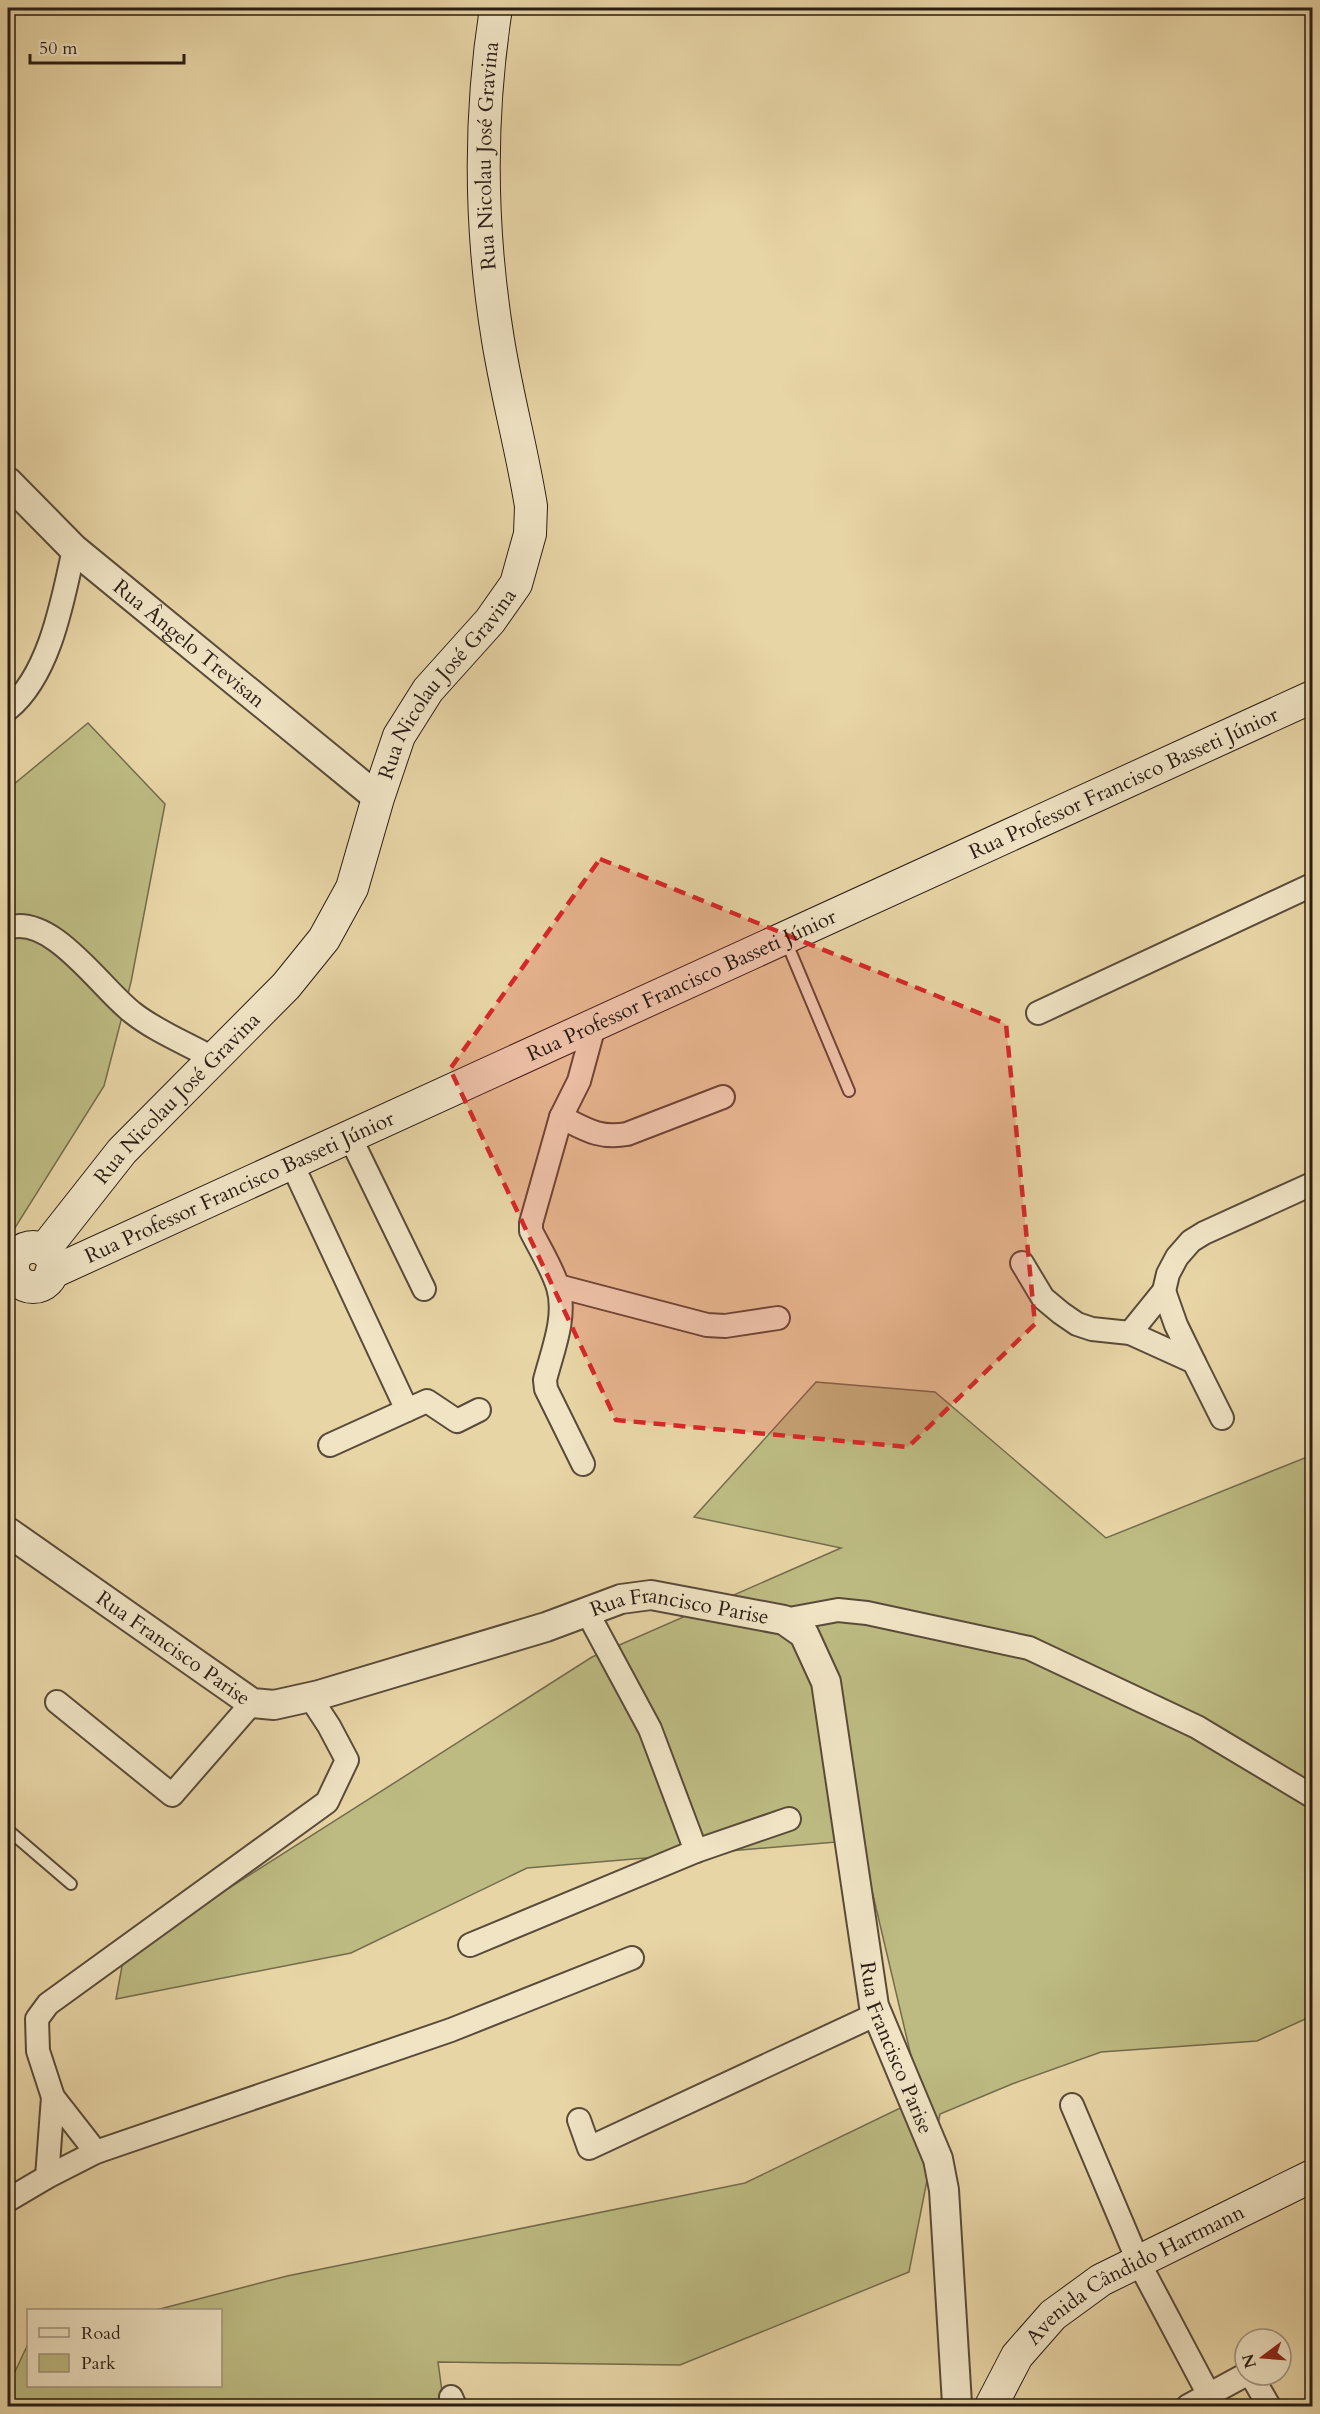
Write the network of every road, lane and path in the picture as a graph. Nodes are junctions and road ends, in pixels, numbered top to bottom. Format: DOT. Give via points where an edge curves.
graph roads {
  1 [pos="496,8"];
  2 [pos="8,482"];
  3 [pos="74,549"];
  4 [pos="1312,697"];
  5 [pos="8,709"];
  6 [pos="378,798"];
  7 [pos="1312,885"];
  8 [pos="8,928"];
  9 [pos="785,938"];
  10 [pos="1038,1012"];
  11 [pos="594,1026"];
  12 [pos="214,1059"];
  13 [pos="849,1091"];
  14 [pos="723,1097"];
  15 [pos="561,1117"];
  16 [pos="350,1137"];
  17 [pos="292,1164"];
  18 [pos="1312,1184"];
  19 [pos="48,1262"];
  20 [pos="1022,1263"];
  21 [pos="558,1286"];
  22 [pos="424,1289"];
  23 [pos="1164,1291"];
  24 [pos="15,1295"];
  25 [pos="778,1318"];
  26 [pos="1130,1333"];
  27 [pos="1194,1362"];
  28 [pos="407,1410"];
  29 [pos="479,1410"];
  30 [pos="1222,1418"];
  31 [pos="330,1445"];
  32 [pos="583,1464"];
  33 [pos="8,1532"];
  34 [pos="587,1612"];
  35 [pos="784,1620"];
  36 [pos="310,1697"];
  37 [pos="57,1702"];
  38 [pos="252,1703"];
  39 [pos="1312,1796"];
  40 [pos="789,1819"];
  41 [pos="8,1830"];
  42 [pos="696,1851"];
  43 [pos="71,1884"];
  44 [pos="470,1945"];
  45 [pos="632,1958"];
  46 [pos="877,2014"];
  47 [pos="53,2097"];
  48 [pos="1072,2105"];
  49 [pos="579,2120"];
  50 [pos="96,2152"];
  51 [pos="1312,2176"];
  52 [pos="47,2177"];
  53 [pos="8,2200"];
  54 [pos="1138,2261"];
  55 [pos="1233,2382"];
  56 [pos="1258,2387"];
  57 [pos="1209,2395"];
  58 [pos="958,2406"];
  59 [pos="991,2406"];
  60 [pos="1188,2406"];
  61 [pos="1269,2406"];
  1 -- 6 [label="main road, Rua Nicolau José Gravina" via="483,122 486,224 497,339 527,481 530,534 516,584 414,711 399,736"];
  2 -- 3 [label="street, Rua Ângelo Trevisan"];
  3 -- 5 [label="street" via="46,651 35,676"];
  3 -- 6 [label="street, Rua Ângelo Trevisan"];
  4 -- 9 [label="main road, Rua Professor Francisco Basseti Júnior"];
  6 -- 12 [label="main road, Rua Nicolau José Gravina" via="352,888 324,939 286,986"];
  7 -- 10 [label="street"];
  8 -- 12 [label="street" via="30,928 48,936 67,949 132,1013"];
  9 -- 11 [label="main road, Rua Professor Francisco Basseti Júnior"];
  9 -- 13 [label="lane"];
  11 -- 15 [label="street" via="579,1081"];
  11 -- 16 [label="main road, Rua Professor Francisco Basseti Júnior"];
  12 -- 19 [label="main road, Rua Nicolau José Gravina" via="122,1151 86,1194"];
  14 -- 15 [label="street" via="613,1137 600,1136"];
  15 -- 21 [label="street" via="531,1223 531,1231"];
  16 -- 17 [label="main road, Rua Professor Francisco Basseti Júnior"];
  16 -- 22 [label="street"];
  17 -- 19 [label="main road, Rua Professor Francisco Basseti Júnior"];
  17 -- 28 [label="street"];
  18 -- 23 [label="street" via="1191,1241 1177,1257"];
  19 -- 24 [label="main road, Rua Professor Francisco Basseti Júnior" via="49,1279 27,1286"];
  20 -- 26 [label="street" via="1043,1298 1060,1313 1092,1329"];
  21 -- 25 [label="street" via="707,1325"];
  21 -- 32 [label="street" via="561,1317 546,1389"];
  23 -- 26 [label="street"];
  23 -- 27 [label="street"];
  26 -- 27 [label="street"];
  27 -- 30 [label="street"];
  28 -- 29 [label="street" via="427,1401 457,1420"];
  28 -- 31 [label="street"];
  33 -- 38 [label="street, Rua Francisco Parise"];
  34 -- 35 [label="street, Rua Francisco Parise" via="621,1599 651,1595"];
  34 -- 36 [label="street, Rua Francisco Parise"];
  34 -- 42 [label="street" via="650,1729"];
  35 -- 39 [label="street" via="838,1610 867,1613 1029,1648 1197,1727"];
  35 -- 46 [label="street, Rua Francisco Parise" via="804,1634 826,1682"];
  36 -- 38 [label="street, Rua Francisco Parise" via="274,1705"];
  36 -- 47 [label="street" via="347,1760 327,1802 48,2004 37,2019 38,2051"];
  37 -- 38 [label="street" via="172,1795"];
  40 -- 42 [label="street"];
  41 -- 43 [label="lane"];
  42 -- 44 [label="street"];
  45 -- 50 [label="street" via="451,2030"];
  46 -- 49 [label="street" via="589,2148"];
  46 -- 58 [label="street, Rua Francisco Parise" via="938,2159 944,2190"];
  47 -- 50 [label="street"];
  47 -- 52 [label="street"];
  48 -- 54 [label="street"];
  50 -- 52 [label="street"];
  51 -- 54 [label="main road, Avenida Cândido Hartmann"];
  52 -- 53 [label="street"];
  54 -- 57 [label="street"];
  54 -- 59 [label="main road, Avenida Cândido Hartmann" via="1101,2280 1053,2315 1017,2356"];
  55 -- 57 [label="street"];
  56 -- 61 [label="street"];
  57 -- 60 [label="street"];
}
